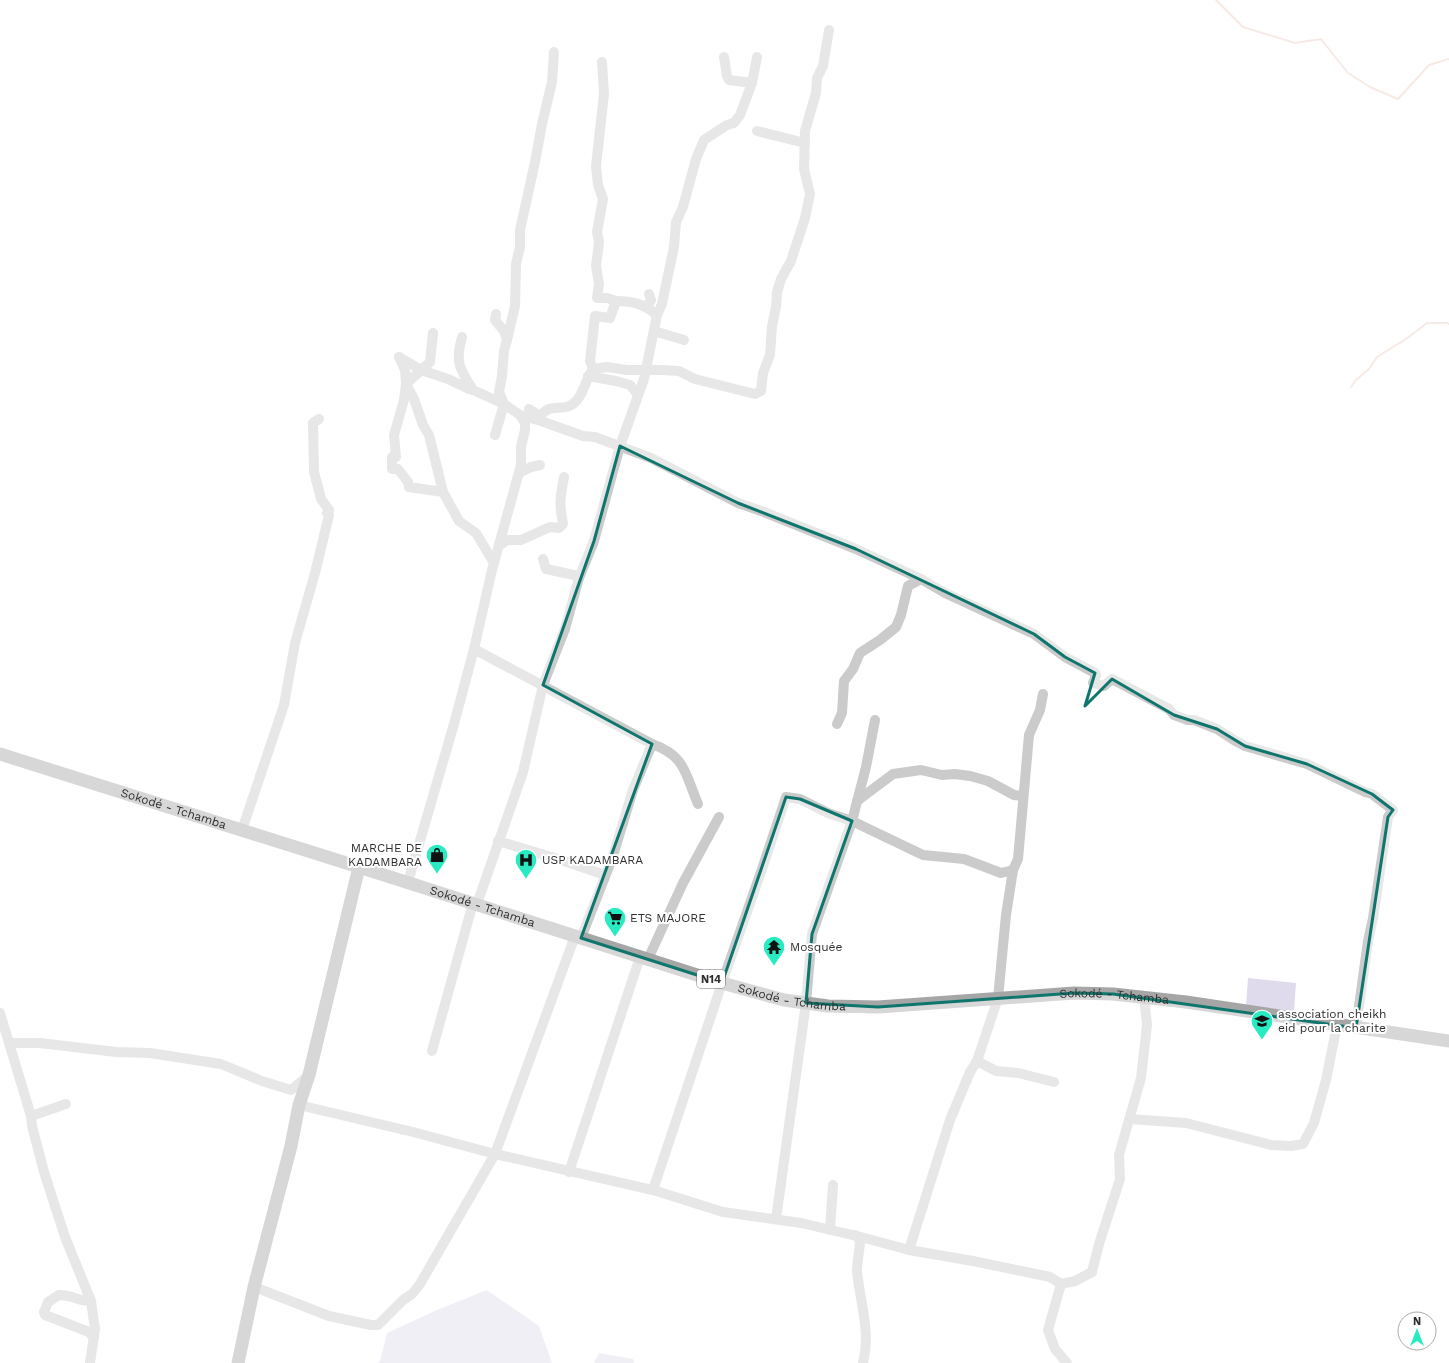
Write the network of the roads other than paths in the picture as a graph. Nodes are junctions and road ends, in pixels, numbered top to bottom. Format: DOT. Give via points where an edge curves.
graph roads {
  1 [pos="829,30"];
  2 [pos="554,52"];
  3 [pos="727,57"];
  4 [pos="757,57"];
  5 [pos="602,62"];
  6 [pos="752,83"];
  7 [pos="757,131"];
  8 [pos="805,142"];
  9 [pos="649,294"];
  10 [pos="597,298"];
  11 [pos="616,301"];
  12 [pos="647,307"];
  13 [pos="496,314"];
  14 [pos="657,315"];
  15 [pos="595,316"];
  16 [pos="654,331"];
  17 [pos="433,333"];
  18 [pos="462,337"];
  19 [pos="507,340"];
  20 [pos="684,340"];
  21 [pos="421,370"];
  22 [pos="646,370"];
  23 [pos="591,372"];
  24 [pos="406,384"];
  25 [pos="473,390"];
  26 [pos="638,395"];
  27 [pos="504,404"];
  28 [pos="529,408"];
  29 [pos="520,415"];
  30 [pos="319,419"];
  31 [pos="536,419"];
  32 [pos="495,435"];
  33 [pos="620,446"];
  34 [pos="540,465"];
  35 [pos="519,473"];
  36 [pos="564,477"];
  37 [pos="443,492"];
  38 [pos="604,506"];
  39 [pos="593,509"];
  40 [pos="588,531"];
  41 [pos="594,541"];
  42 [pos="499,546"];
  43 [pos="543,559"];
  44 [pos="494,563"];
  45 [pos="579,578"];
  46 [pos="922,579"];
  47 [pos="474,649"];
  48 [pos="543,685"];
  49 [pos="1043,694"];
  50 [pos="875,720"];
  51 [pos="837,724"];
  52 [pos="652,744"];
  53 [pos="0,754"];
  54 [pos="1022,796"];
  55 [pos="857,801"];
  56 [pos="698,804"];
  57 [pos="719,817"];
  58 [pos="852,821"];
  59 [pos="242,830"];
  60 [pos="498,841"];
  61 [pos="359,866"];
  62 [pos="1013,870"];
  63 [pos="605,875"];
  64 [pos="408,882"];
  65 [pos="475,904"];
  66 [pos="578,937"];
  67 [pos="644,958"];
  68 [pos="722,983"];
  69 [pos="1144,996"];
  70 [pos="998,998"];
  71 [pos="806,1003"];
  72 [pos="0,1013"];
  73 [pos="1337,1025"];
  74 [pos="1356,1028"];
  75 [pos="1449,1040"];
  76 [pos="9,1043"];
  77 [pos="432,1052"];
  78 [pos="977,1060"];
  79 [pos="309,1075"];
  80 [pos="1054,1082"];
  81 [pos="66,1104"];
  82 [pos="299,1105"];
  83 [pos="31,1116"];
  84 [pos="1129,1119"];
  85 [pos="494,1154"];
  86 [pos="569,1172"];
  87 [pos="833,1185"];
  88 [pos="653,1190"];
  89 [pos="776,1219"];
  90 [pos="830,1230"];
  91 [pos="855,1235"];
  92 [pos="909,1250"];
  93 [pos="1061,1284"];
  94 [pos="254,1287"];
  95 [pos="91,1301"];
  96 [pos="94,1338"];
  97 [pos="90,1363"];
  98 [pos="238,1363"];
  99 [pos="863,1363"];
  100 [pos="1067,1363"];
  1 -- 8 [label="street" via="823,66 817,78 816,93 805,131"];
  2 -- 19 [label="street" via="552,82 520,230 515,306"];
  3 -- 6 [label="street" via="729,80"];
  4 -- 6 [label="street"];
  5 -- 10 [label="street" via="604,94 596,166 603,199 597,232"];
  6 -- 14 [label="street" via="740,115 734,122 704,140 696,159 683,207 676,222 674,247 662,304"];
  7 -- 8 [label="street"];
  8 -- 22 [label="street" via="804,169 810,194 791,260 777,292 770,355 763,373 761,392 755,394 695,379 678,371"];
  9 -- 12 [label="street" via="651,300"];
  10 -- 11 [label="street"];
  10 -- 15 [label="street"];
  11 -- 12 [label="street" via="629,301"];
  11 -- 15 [label="street" via="610,318"];
  12 -- 14 [label="street"];
  13 -- 19 [label="street" via="494,320 504,331"];
  14 -- 16 [label="street"];
  15 -- 23 [label="street"];
  16 -- 20 [label="street"];
  16 -- 22 [label="street"];
  17 -- 21 [label="street" via="430,362"];
  18 -- 25 [label="street" via="458,360"];
  19 -- 27 [label="street" via="499,392"];
  21 -- 24 [label="street"];
  21 -- 24 [label="street" via="399,357 405,370"];
  21 -- 25 [label="street"];
  22 -- 23 [label="street" via="607,367"];
  22 -- 26 [label="street"];
  23 -- 26 [label="street" via="630,385"];
  23 -- 31 [label="street" via="584,390 574,403 567,408 548,410"];
  24 -- 37 [label="street" via="429,435"];
  24 -- 37 [label="street" via="394,435 396,457 392,457 392,469 398,470 409,487"];
  25 -- 27 [label="street"];
  26 -- 33 [label="street"];
  27 -- 29 [label="street"];
  27 -- 32 [label="street"];
  28 -- 31 [label="street" via="535,413"];
  29 -- 31 [label="street"];
  29 -- 35 [label="street" via="526,422 526,430 521,447"];
  30 -- 59 [label="street" via="313,423 314,472 321,499 330,515 295,643 284,705"];
  31 -- 33 [label="street"];
  33 -- 38 [label="street"];
  33 -- 46 [label="street" via="651,458 738,503 822,535"];
  34 -- 35 [label="street"];
  35 -- 42 [label="street"];
  36 -- 42 [label="street" via="560,498 563,524 559,528 550,526 521,540 507,540"];
  37 -- 44 [label="street" via="459,521 476,533"];
  38 -- 39 [label="street"];
  38 -- 41 [label="street"];
  40 -- 41 [label="street"];
  41 -- 45 [label="street"];
  42 -- 44 [label="street"];
  43 -- 45 [label="street" via="546,569"];
  44 -- 47 [label="street"];
  45 -- 48 [label="street" via="565,629"];
  46 -- 51 [label="street" via="908,586 896,627 860,653 844,681 842,714"];
  46 -- 74 [label="street" via="945,593 1034,634 1064,657 1095,673 1093,683 1104,686 1112,679 1169,709 1174,715 1212,727 1245,746 1307,764 1372,794 1393,810 1388,817"];
  47 -- 48 [label="street"];
  47 -- 64 [label="street"];
  48 -- 52 [label="street"];
  48 -- 60 [label="street" via="523,772"];
  49 -- 54 [label="street" via="1040,710 1029,735"];
  50 -- 55 [label="street"];
  52 -- 56 [label="street" via="674,755 684,767"];
  52 -- 63 [label="street" via="633,790"];
  53 -- 59 [label="main road, Sokodé - Tchamba / N14"];
  54 -- 55 [label="street" via="1014,795 988,780 921,770 893,774"];
  54 -- 62 [label="street" via="1018,859"];
  55 -- 58 [label="street"];
  57 -- 67 [label="street"];
  58 -- 62 [label="street" via="923,855 964,859 1001,873"];
  58 -- 68 [label="street" via="828,813 800,798 786,797"];
  58 -- 71 [label="street" via="812,934"];
  59 -- 61 [label="main road, Sokodé - Tchamba / N14"];
  60 -- 63 [label="street"];
  60 -- 65 [label="street"];
  61 -- 64 [label="main road, Sokodé - Tchamba / N14"];
  61 -- 79 [label="main road"];
  62 -- 70 [label="street"];
  63 -- 66 [label="street"];
  64 -- 65 [label="main road, Sokodé - Tchamba / N14"];
  65 -- 66 [label="main road, Sokodé - Tchamba / N14"];
  65 -- 77 [label="street"];
  66 -- 67 [label="main road, Sokodé - Tchamba / N14"];
  66 -- 85 [label="street"];
  67 -- 68 [label="main road, Sokodé - Tchamba / N14"];
  67 -- 86 [label="street"];
  68 -- 71 [label="main road, Sokodé - Tchamba / N14" via="761,995"];
  68 -- 88 [label="street"];
  69 -- 70 [label="main road, Sokodé - Tchamba / N14" via="1074,993"];
  69 -- 73 [label="main road, Sokodé - Tchamba / N14"];
  69 -- 84 [label="street" via="1147,1025 1141,1078"];
  70 -- 71 [label="main road, Sokodé - Tchamba / N14" via="878,1007"];
  70 -- 78 [label="street"];
  71 -- 89 [label="street"];
  72 -- 76 [label="street"];
  73 -- 74 [label="main road, Sokodé - Tchamba / N14"];
  73 -- 84 [label="street" via="1314,1123 1303,1144 1271,1145 1186,1123"];
  74 -- 75 [label="main road, Sokodé - Tchamba / N14"];
  76 -- 79 [label="street" via="150,1053 221,1064 291,1090"];
  76 -- 83 [label="street"];
  78 -- 80 [label="street" via="996,1071 1018,1073"];
  78 -- 92 [label="street" via="950,1120"];
  79 -- 82 [label="main road"];
  81 -- 83 [label="street"];
  82 -- 85 [label="street"];
  82 -- 94 [label="main road"];
  83 -- 95 [label="street" via="35,1140 53,1202"];
  84 -- 93 [label="street" via="1119,1155 1120,1179 1092,1272"];
  85 -- 86 [label="street"];
  85 -- 94 [label="street" via="420,1284 378,1325 329,1316"];
  86 -- 88 [label="street"];
  87 -- 90 [label="street"];
  88 -- 89 [label="street" via="723,1212"];
  89 -- 90 [label="street"];
  90 -- 91 [label="street"];
  91 -- 92 [label="street"];
  91 -- 99 [label="street" via="860,1240 857,1270 866,1328"];
  92 -- 93 [label="street" via="1050,1277"];
  93 -- 100 [label="street" via="1048,1330 1055,1349"];
  94 -- 98 [label="main road"];
  95 -- 96 [label="street"];
  95 -- 96 [label="street" via="59,1295 48,1302 44,1312 45,1315 89,1332"];
  96 -- 97 [label="street"];
}
